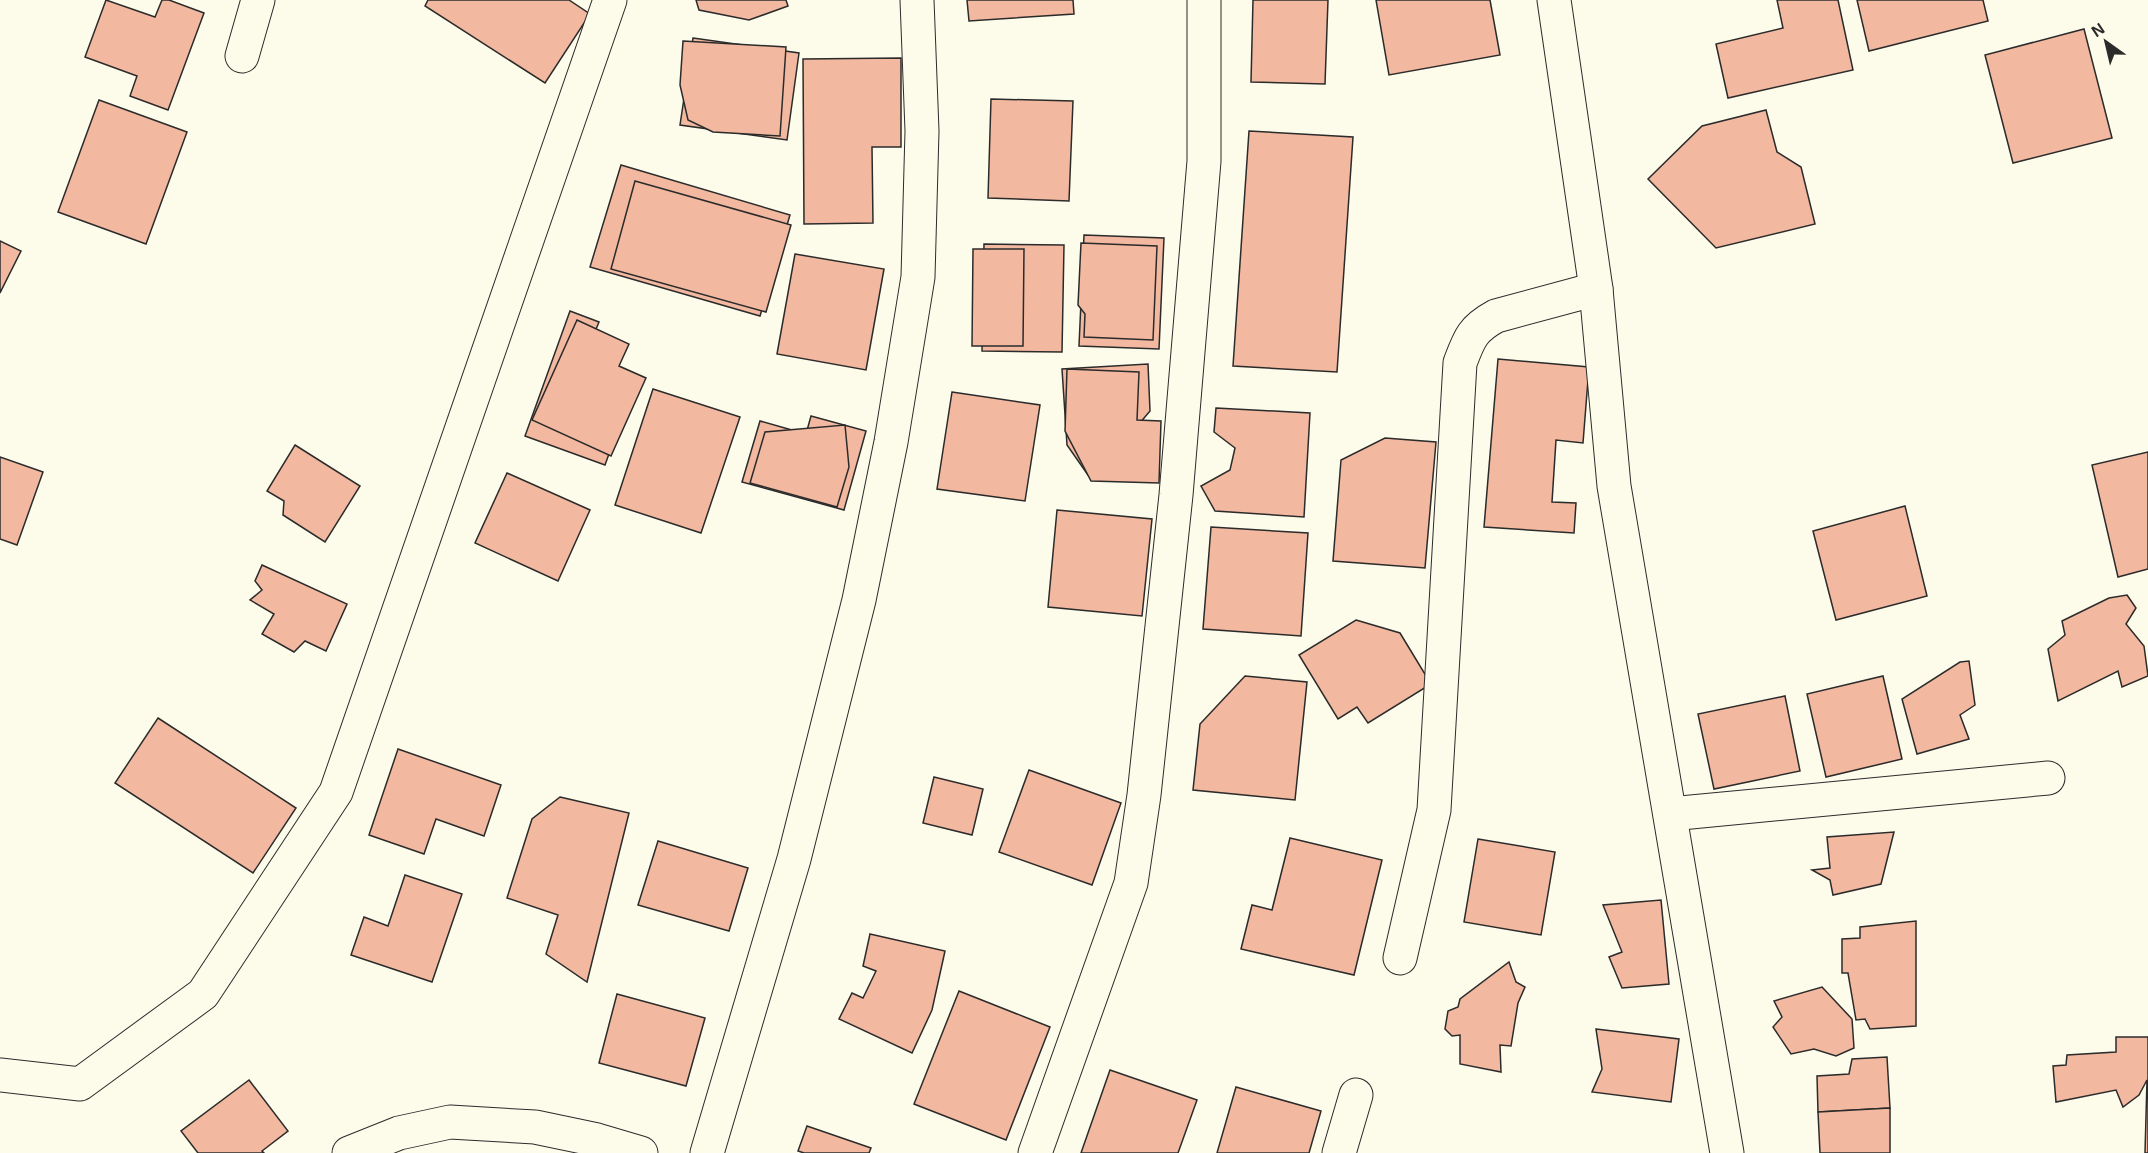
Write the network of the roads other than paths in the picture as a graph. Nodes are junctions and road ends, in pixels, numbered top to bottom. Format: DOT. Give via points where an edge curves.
graph roads {
  1 [pos="258,0"];
  2 [pos="610,0"];
  3 [pos="917,0"];
  4 [pos="1203,0"];
  5 [pos="1554,0"];
  6 [pos="242,56"];
  7 [pos="1596,289"];
  8 [pos="2048,778"];
  9 [pos="1670,814"];
  10 [pos="1400,958"];
  11 [pos="0,1075"];
  12 [pos="1356,1095"];
  13 [pos="349,1153"];
  14 [pos="641,1153"];
  15 [pos="707,1153"];
  16 [pos="1035,1153"];
  17 [pos="1339,1153"];
  18 [pos="1727,1153"];
  1 -- 6 [label="street"];
  2 -- 11 [label="street" via="336,792 203,994 80,1084"];
  3 -- 15 [label="street" via="922,131 918,276 891,442 859,600 794,859"];
  4 -- 16 [label="street" via="1204,161 1176,495 1144,795 1131,883"];
  5 -- 7 [label="street"];
  7 -- 9 [label="street" via="1614,486"];
  7 -- 10 [label="street" via="1496,316 1481,324 1469,339 1460,363 1434,810"];
  8 -- 9 [label="street"];
  9 -- 18 [label="street"];
  12 -- 17 [label="street"];
  13 -- 14 [label="street" via="399,1133 450,1122 534,1127"];
}
